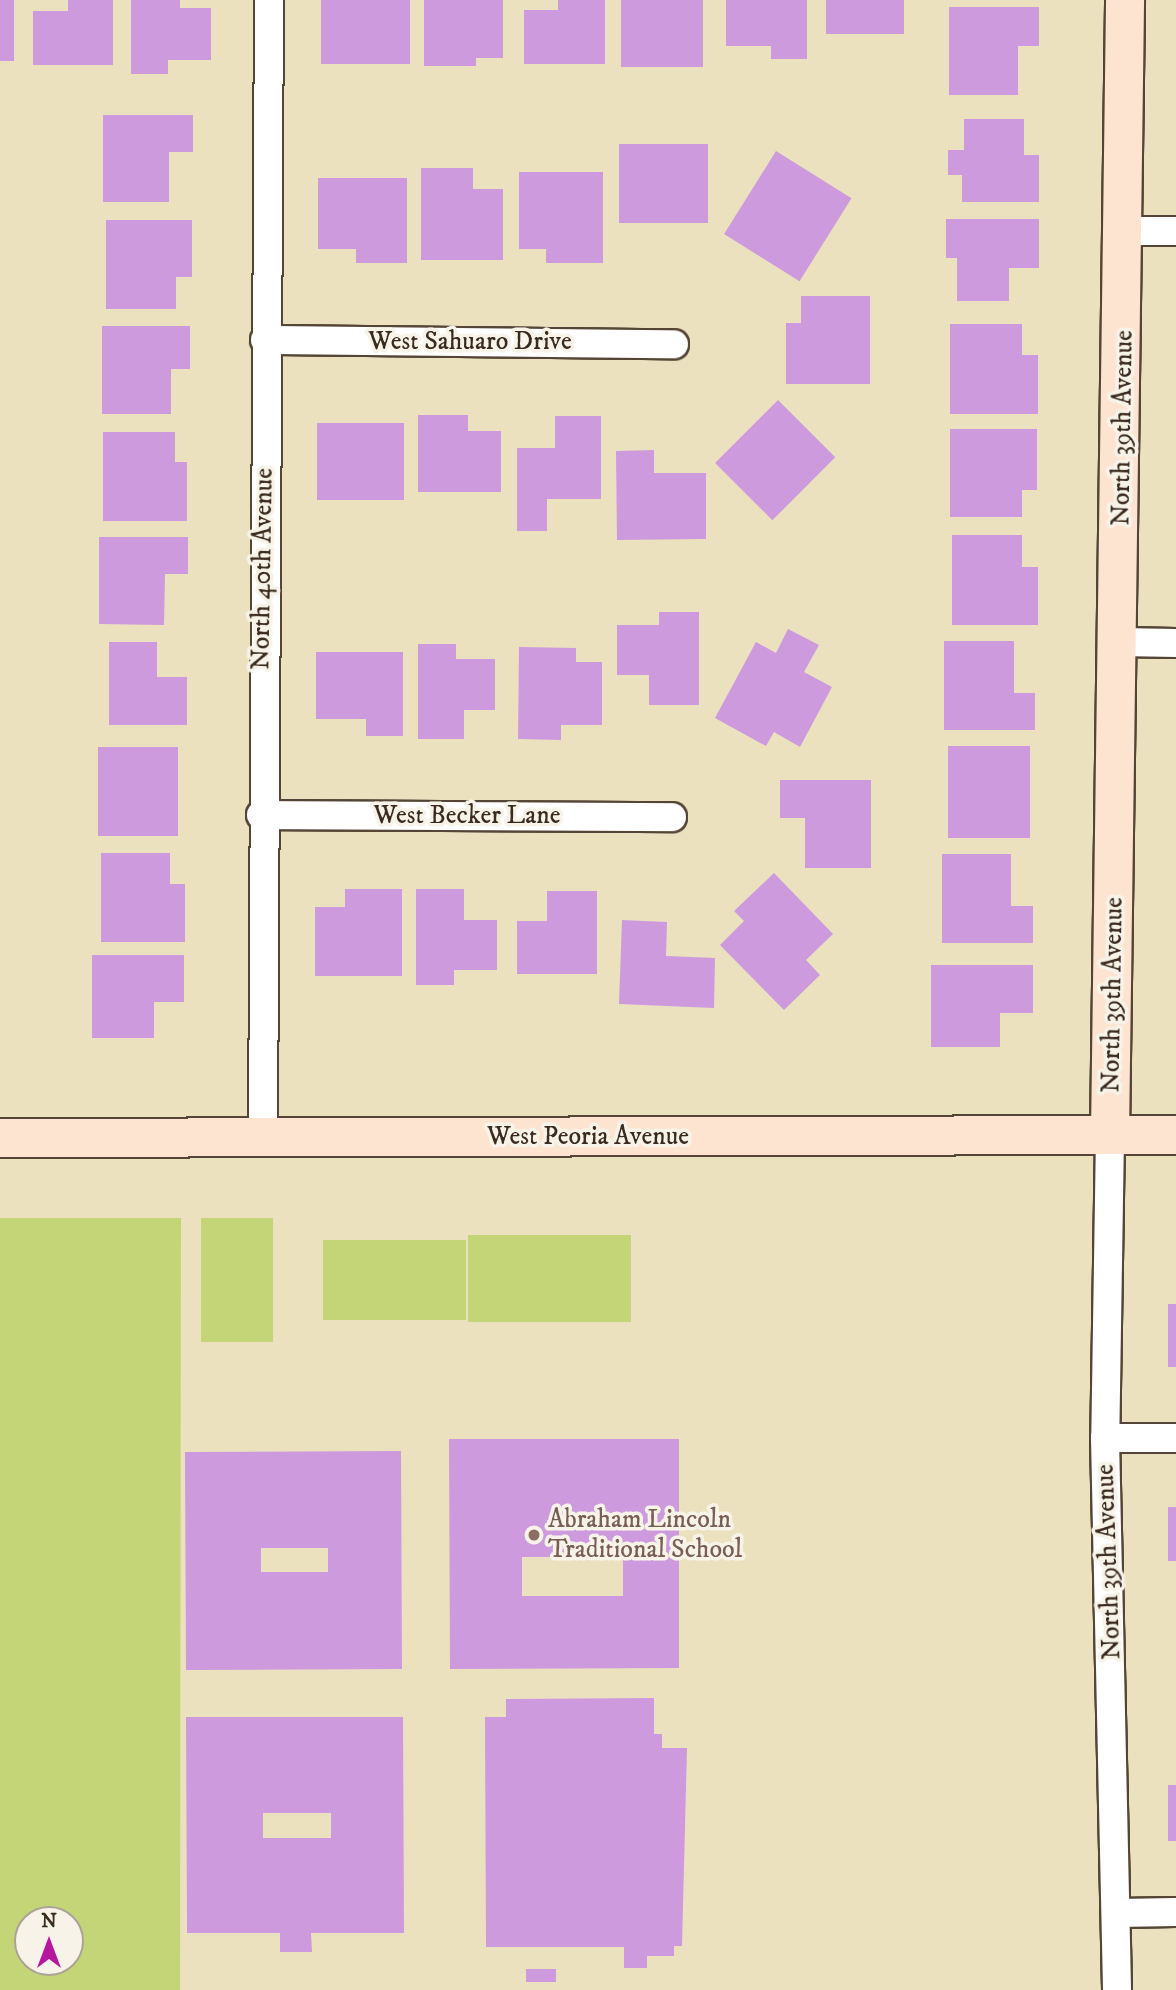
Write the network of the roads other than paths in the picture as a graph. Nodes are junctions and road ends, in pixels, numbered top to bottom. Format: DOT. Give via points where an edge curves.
graph roads {
  1 [pos="270,0"];
  2 [pos="1125,0"];
  3 [pos="1126,231"];
  4 [pos="1176,231"];
  5 [pos="265,340"];
  6 [pos="674,344"];
  7 [pos="1120,642"];
  8 [pos="1176,643"];
  9 [pos="261,815"];
  10 [pos="672,817"];
  11 [pos="1110,1135"];
  12 [pos="1176,1135"];
  13 [pos="0,1138"];
  14 [pos="263,1138"];
  15 [pos="1105,1438"];
  16 [pos="1176,1438"];
  17 [pos="1176,1912"];
  18 [pos="1117,1913"];
  19 [pos="1117,1990"];
  1 -- 5 [label="street, North 40th Avenue"];
  2 -- 3 [label="main road, North 39th Avenue"];
  3 -- 4 [label="street"];
  3 -- 7 [label="main road, North 39th Avenue"];
  5 -- 6 [label="street, West Sahuaro Drive"];
  5 -- 9 [label="street, North 40th Avenue"];
  7 -- 8 [label="street"];
  7 -- 11 [label="main road, North 39th Avenue"];
  9 -- 10 [label="street, West Becker Lane"];
  9 -- 14 [label="street, North 40th Avenue"];
  11 -- 12 [label="main road, West Peoria Avenue"];
  11 -- 14 [label="main road, West Peoria Avenue"];
  11 -- 15 [label="street, North 39th Avenue"];
  13 -- 14 [label="main road, West Peoria Avenue"];
  15 -- 16 [label="street"];
  15 -- 18 [label="street, North 39th Avenue"];
  17 -- 18 [label="street"];
  18 -- 19 [label="street, North 39th Avenue"];
}
